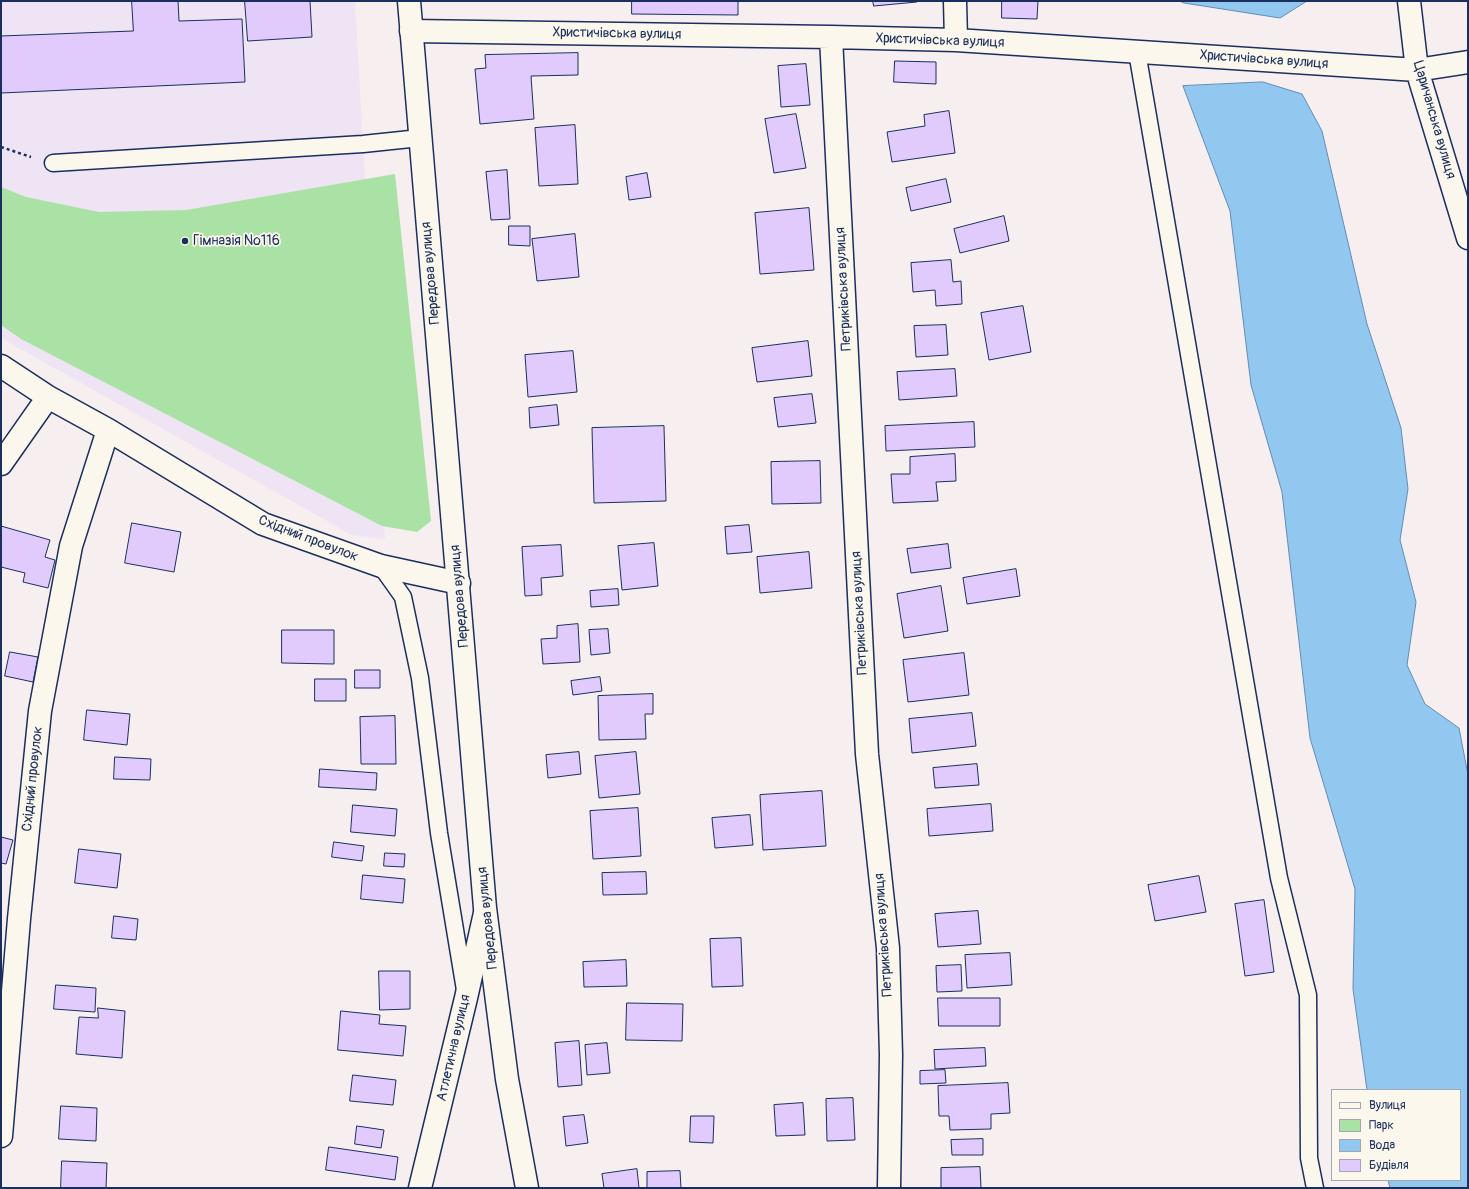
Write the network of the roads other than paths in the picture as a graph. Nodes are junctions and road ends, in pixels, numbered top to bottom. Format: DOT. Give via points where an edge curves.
graph roads {
  1 [pos="409,1"];
  2 [pos="955,1"];
  3 [pos="1409,1"];
  4 [pos="411,31"];
  5 [pos="831,36"];
  6 [pos="956,40"];
  7 [pos="1137,52"];
  8 [pos="1468,62"];
  9 [pos="1417,70"];
  10 [pos="420,138"];
  11 [pos="53,163"];
  12 [pos="1468,238"];
  13 [pos="1,366"];
  14 [pos="48,396"];
  15 [pos="108,430"];
  16 [pos="1,464"];
  17 [pos="381,566"];
  18 [pos="459,583"];
  19 [pos="486,908"];
  20 [pos="466,998"];
  21 [pos="1,1136"];
  22 [pos="420,1188"];
  23 [pos="527,1188"];
  24 [pos="889,1188"];
  25 [pos="1315,1188"];
  1 -- 4 [label="street, Передова вулиця"];
  2 -- 6 [label="street"];
  3 -- 9 [label="street, Царичанська вулиця"];
  4 -- 5 [label="street, Христичівська вулиця"];
  4 -- 10 [label="street, Передова вулиця"];
  5 -- 6 [label="street, Христичівська вулиця"];
  5 -- 24 [label="street, Петриківська вулиця" via="866,754 888,948 891,1055"];
  6 -- 7 [label="street, Христичівська вулиця"];
  7 -- 9 [label="street, Христичівська вулиця"];
  7 -- 25 [label="lane" via="1279,878 1308,994 1309,1158"];
  8 -- 9 [label="street, Христичівська вулиця"];
  9 -- 12 [label="street, Царичанська вулиця"];
  10 -- 11 [label="lane" via="363,144"];
  10 -- 18 [label="street, Передова вулиця"];
  13 -- 14 [label="street, Східний провулок"];
  14 -- 15 [label="street, Східний провулок"];
  14 -- 16 [label="street"];
  15 -- 17 [label="street, Східний провулок" via="263,524"];
  15 -- 21 [label="street, Східний провулок" via="71,546 40,711"];
  17 -- 18 [label="street, Східний провулок"];
  17 -- 20 [label="lane" via="402,597 420,678 439,833"];
  18 -- 19 [label="street, Передова вулиця"];
  19 -- 20 [label="street, Атлетична вулиця"];
  19 -- 23 [label="street, Передова вулиця" via="507,1079"];
  20 -- 22 [label="street, Атлетична вулиця"];
}
